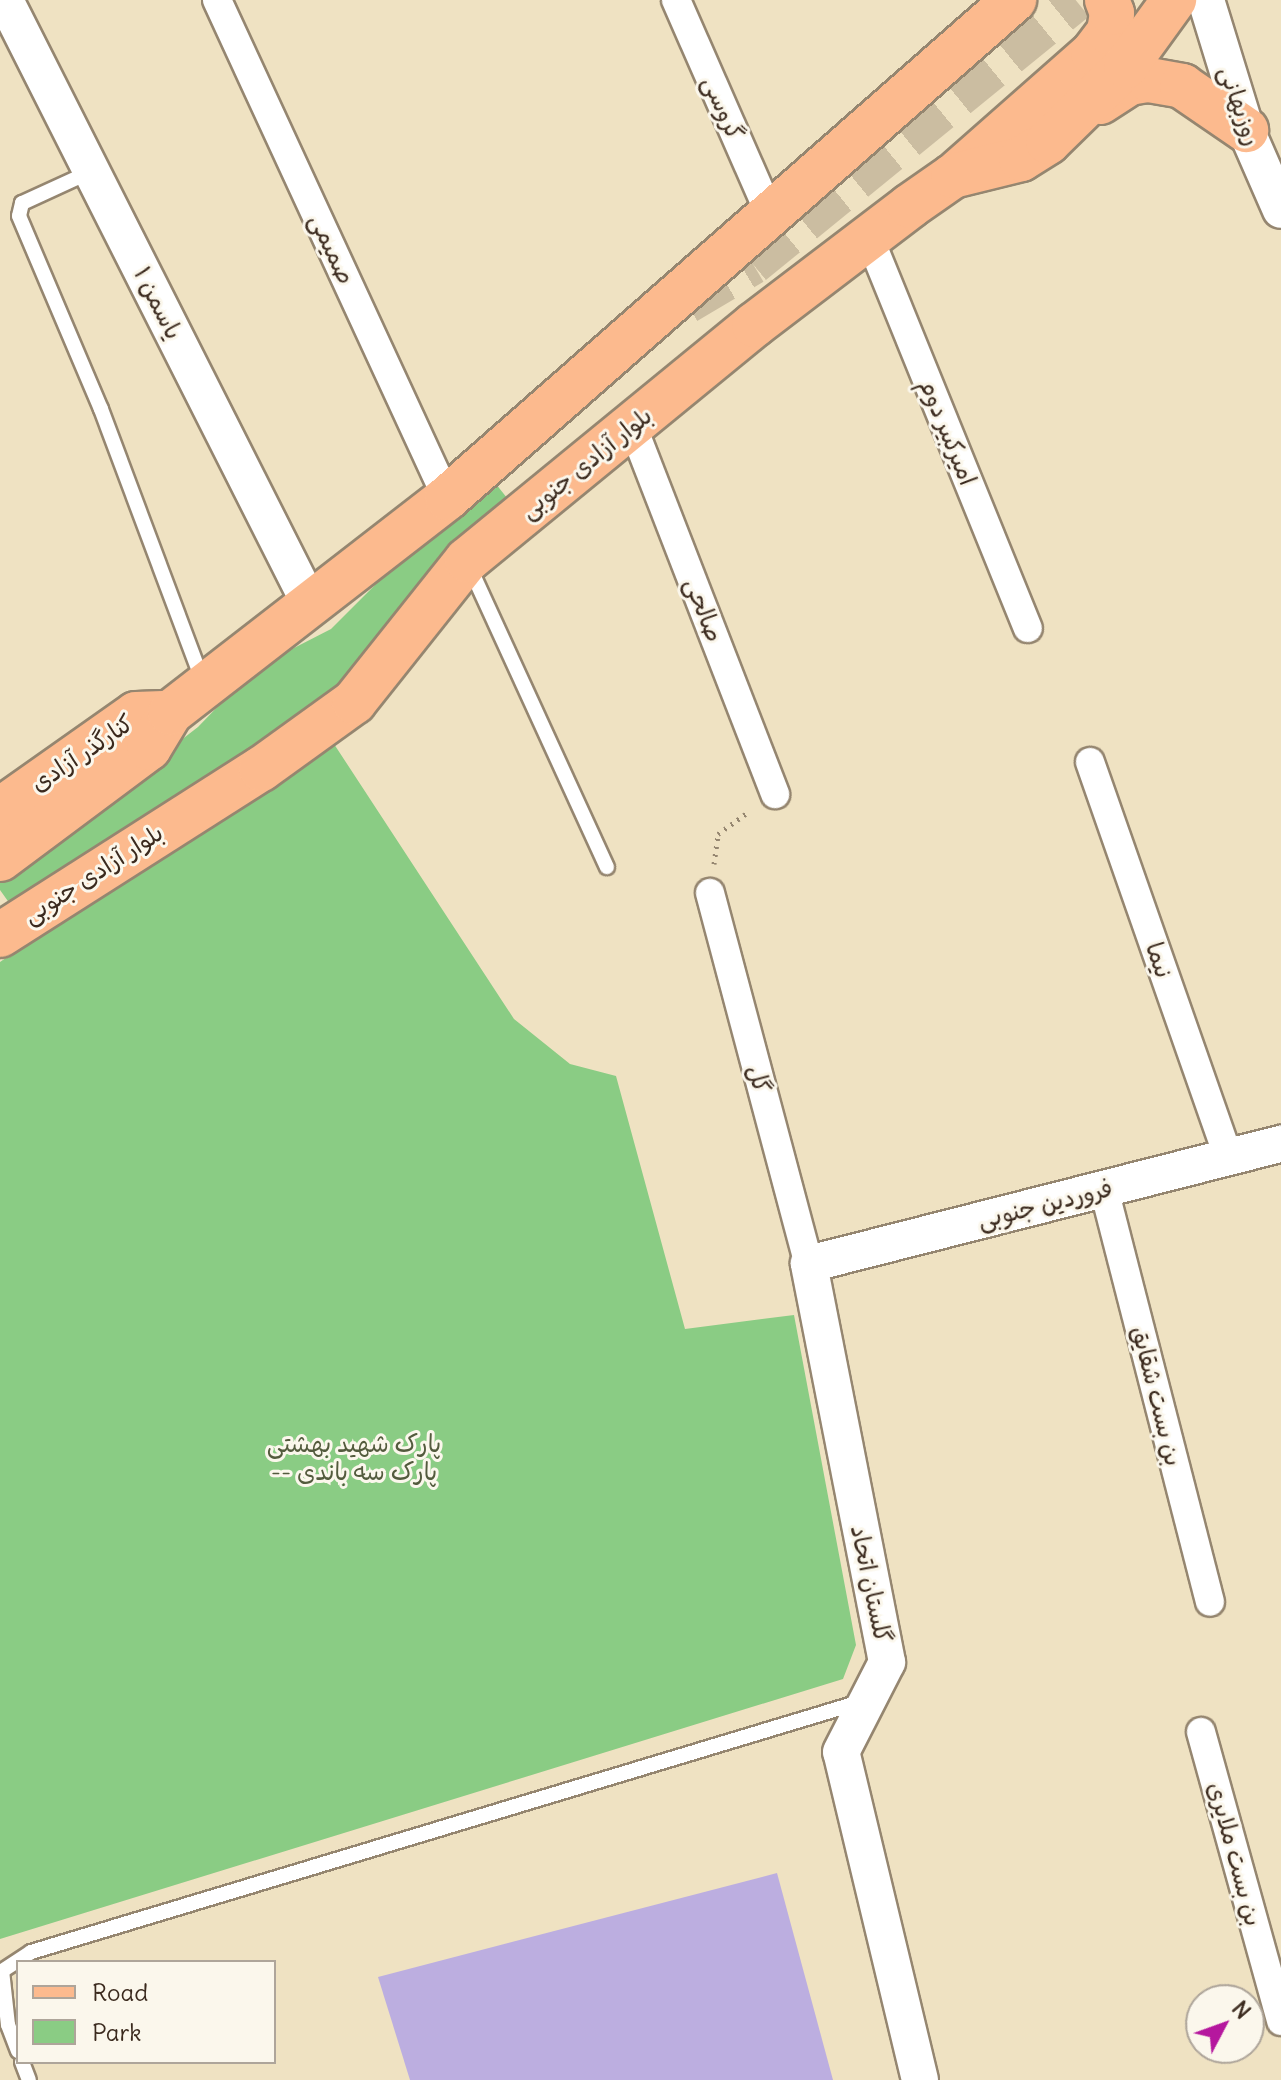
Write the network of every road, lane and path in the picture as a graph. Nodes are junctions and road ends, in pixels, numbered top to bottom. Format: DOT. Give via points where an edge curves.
graph roads {
  1 [pos="5,0"];
  2 [pos="217,0"];
  3 [pos="676,0"];
  4 [pos="1014,0"];
  5 [pos="1107,0"];
  6 [pos="1174,0"];
  7 [pos="1206,0"];
  8 [pos="1088,109"];
  9 [pos="1246,130"];
  10 [pos="92,171"];
  11 [pos="953,176"];
  12 [pos="1281,210"];
  13 [pos="771,216"];
  14 [pos="869,237"];
  15 [pos="632,425"];
  16 [pos="447,498"];
  17 [pos="467,560"];
  18 [pos="311,606"];
  19 [pos="1028,628"];
  20 [pos="204,685"];
  21 [pos="170,713"];
  22 [pos="1090,762"];
  23 [pos="775,794"];
  24 [pos="0,810"];
  25 [pos="0,859"];
  26 [pos="607,867"];
  27 [pos="710,893"];
  28 [pos="0,935"];
  29 [pos="1281,1144"];
  30 [pos="1229,1158"];
  31 [pos="1104,1189"];
  32 [pos="809,1264"];
  33 [pos="1210,1602"];
  34 [pos="868,1699"];
  35 [pos="1201,1732"];
  36 [pos="18,1960"];
  37 [pos="1,1971"];
  38 [pos="1281,2021"];
  39 [pos="16,2046"];
  40 [pos="920,2080"];
  1 -- 10 [label="street, یاسمن ۱"];
  2 -- 16 [label="street, صمیمی"];
  3 -- 13 [label="street, گروسی"];
  4 -- 13 [label="main road"];
  5 -- 11 [label="main road" via="1112,13 1109,32 1093,53"];
  6 -- 8 [label="main road, بلوار آزادی جنوبی"];
  7 -- 9 [label="street, روزبهانی"];
  8 -- 9 [label="main road" via="1129,83 1149,80 1182,86"];
  8 -- 11 [label="main road, بلوار آزادی جنوبی" via="1021,159"];
  9 -- 12 [label="street, روزبهانی"];
  10 -- 18 [label="street, یاسمن ۱"];
  10 -- 20 [label="lane" via="22,203 19,216 101,409"];
  11 -- 14 [label="main road, بلوار آزادی جنوبی"];
  13 -- 16 [label="main road"];
  14 -- 15 [label="main road, بلوار آزادی جنوبی"];
  14 -- 19 [label="street, امیرکبیر دوم"];
  15 -- 17 [label="main road, بلوار آزادی جنوبی"];
  15 -- 23 [label="street, صالحی"];
  16 -- 18 [label="main road"];
  17 -- 26 [label="lane"];
  17 -- 28 [label="main road, بلوار آزادی جنوبی" via="354,702 261,769"];
  18 -- 20 [label="main road"];
  20 -- 21 [label="main road"];
  21 -- 24 [label="main road, کنارگذر آزادی" via="136,714"];
  21 -- 25 [label="main road" via="163,733 149,748"];
  22 -- 30 [label="street, نیما"];
  23 -- 27 [label="path" via="718,834"];
  27 -- 32 [label="street, گل"];
  29 -- 30 [label="street, فروردین جنوبی"];
  30 -- 31 [label="street, فروردین جنوبی"];
  31 -- 32 [label="street, فروردین جنوبی"];
  31 -- 33 [label="street, بن بست شقایق"];
  32 -- 34 [label="street, گلستان اتحاد" via="887,1662"];
  34 -- 36 [label="lane"];
  34 -- 40 [label="street, گلستان اتحاد" via="841,1752"];
  35 -- 38 [label="street, بن بست ملایری"];
  37 -- 39 [label="lane"];
}
